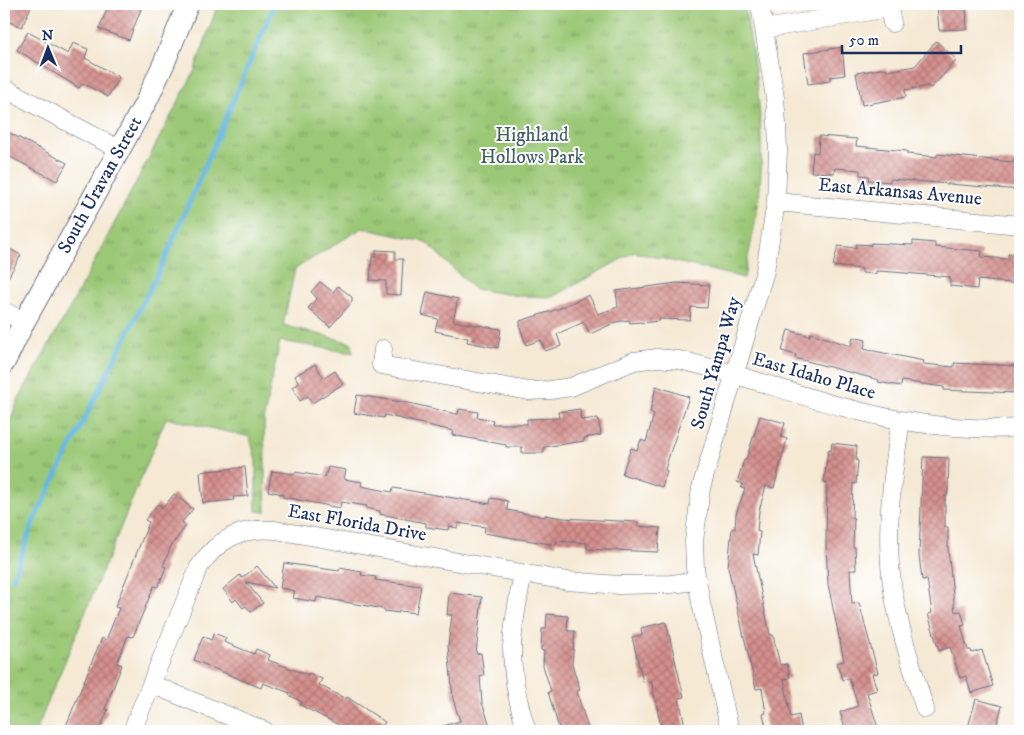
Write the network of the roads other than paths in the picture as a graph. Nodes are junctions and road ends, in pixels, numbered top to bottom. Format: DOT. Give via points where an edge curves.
graph roads {
  1 [pos="188,4"];
  2 [pos="760,4"];
  3 [pos="892,23"];
  4 [pos="764,30"];
  5 [pos="4,88"];
  6 [pos="120,150"];
  7 [pos="776,202"];
  8 [pos="1020,225"];
  9 [pos="4,311"];
  10 [pos="24,322"];
  11 [pos="383,349"];
  12 [pos="4,362"];
  13 [pos="734,375"];
  14 [pos="901,420"];
  15 [pos="1020,428"];
  16 [pos="523,574"];
  17 [pos="697,581"];
  18 [pos="151,684"];
  19 [pos="926,709"];
  20 [pos="132,731"];
  21 [pos="265,731"];
  22 [pos="527,731"];
  23 [pos="730,731"];
  1 -- 6 [label="street, South Uravan Street" via="148,100"];
  2 -- 4 [label="street, South Yampa Way"];
  3 -- 4 [label="street" via="889,8"];
  4 -- 7 [label="street, South Yampa Way" via="777,124"];
  5 -- 6 [label="street"];
  6 -- 10 [label="street, South Uravan Street"];
  7 -- 8 [label="street, East Arkansas Avenue"];
  7 -- 13 [label="street, South Yampa Way" via="765,271"];
  9 -- 10 [label="street"];
  10 -- 12 [label="street, South Uravan Street"];
  11 -- 13 [label="street, East Idaho Place" via="381,365 529,391 571,387 618,366 657,358 685,361"];
  13 -- 14 [label="street, East Idaho Place" via="843,407"];
  13 -- 17 [label="street, South Yampa Way" via="700,497 694,541"];
  14 -- 15 [label="street, East Idaho Place" via="974,428"];
  14 -- 19 [label="street" via="891,486 889,546 902,634"];
  16 -- 17 [label="street, East Florida Drive" via="619,585"];
  16 -- 18 [label="street, East Florida Drive" via="275,530 249,530 234,534 218,544 198,567"];
  16 -- 22 [label="street" via="512,647 519,706"];
  17 -- 23 [label="street, South Yampa Way"];
  18 -- 20 [label="street, East Florida Drive"];
  18 -- 21 [label="street"];
}
